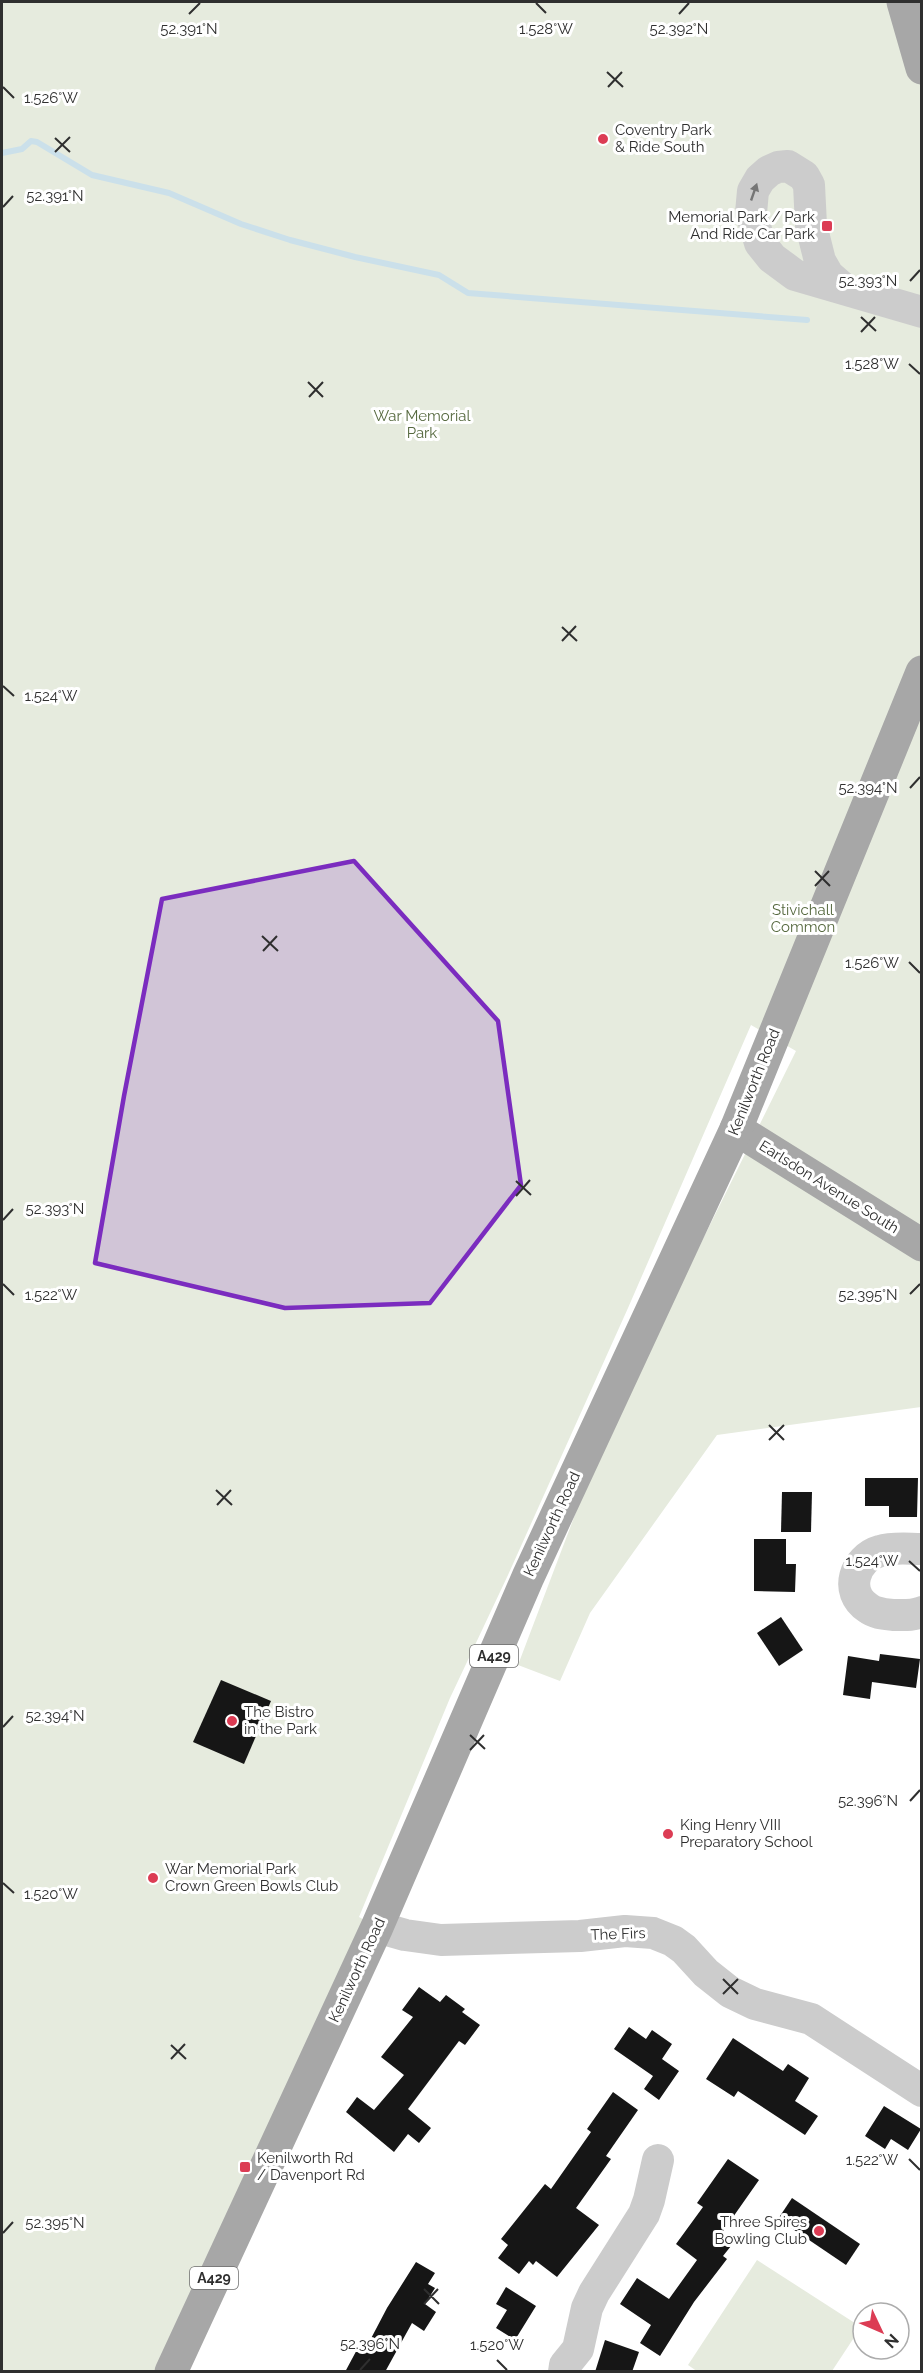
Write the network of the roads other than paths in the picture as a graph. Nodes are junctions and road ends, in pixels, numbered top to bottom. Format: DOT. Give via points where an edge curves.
graph roads {
  1 [pos="903,2"];
  2 [pos="921,68"];
  3 [pos="756,272"];
  4 [pos="795,275"];
  5 [pos="843,288"];
  6 [pos="921,312"];
  7 [pos="921,672"];
  8 [pos="736,1129"];
  9 [pos="921,1245"];
  10 [pos="921,1549"];
  11 [pos="921,1612"];
  12 [pos="377,1927"];
  13 [pos="921,2091"];
  14 [pos="658,2160"];
  15 [pos="171,2372"];
  16 [pos="564,2372"];
  1 -- 2 [label="main road"];
  3 -- 4 [label="street"];
  4 -- 5 [label="street"];
  4 -- 5 [label="street, one-way" via="778,264 760,243 751,213 753,191 760,179 778,167 788,166 804,176 809,185 811,225 820,261"];
  5 -- 6 [label="street"];
  7 -- 8 [label="main road, Kenilworth Road / A429"];
  8 -- 9 [label="main road, Earlsdon Avenue South"];
  8 -- 12 [label="main road, Kenilworth Road / A429" via="528,1577"];
  10 -- 11 [label="street" via="873,1553 860,1563 855,1580 858,1596 874,1612"];
  12 -- 13 [label="street, The Firs" via="441,1940 653,1933 684,1949 730,1992 755,2004 811,2019"];
  12 -- 15 [label="main road, Kenilworth Road / A429"];
  14 -- 16 [label="street" via="644,2214 594,2293 578,2349"];
}
